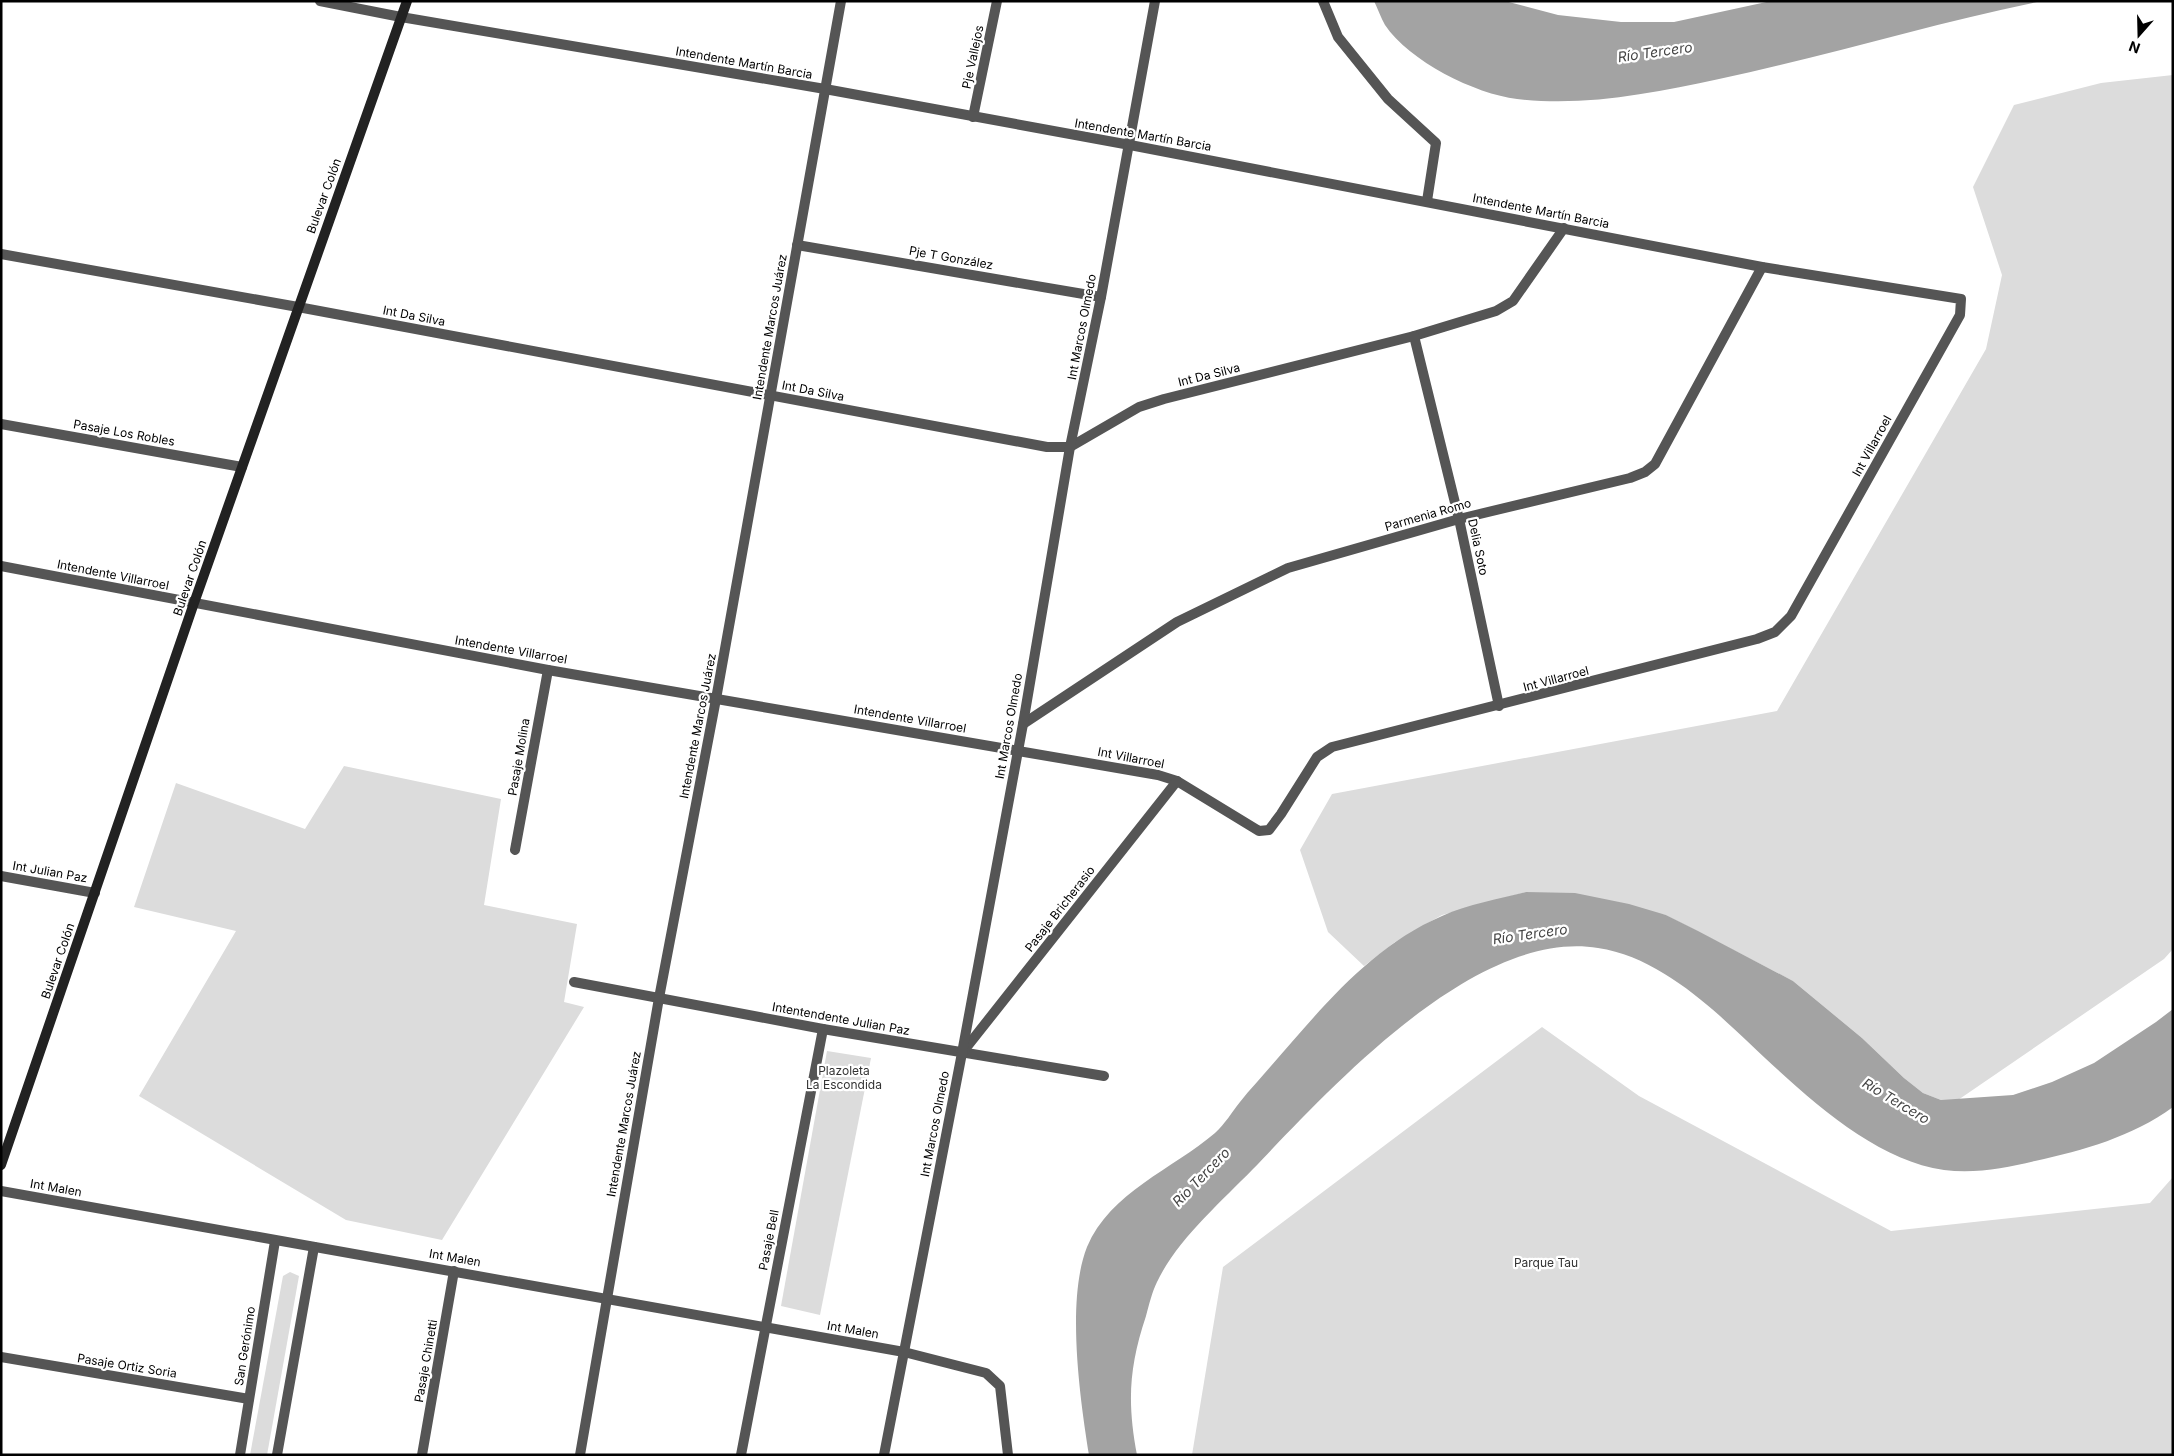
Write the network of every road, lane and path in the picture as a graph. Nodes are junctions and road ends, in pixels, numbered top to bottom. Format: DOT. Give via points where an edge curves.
graph roads {
  1 [pos="320,1"];
  2 [pos="407,1"];
  3 [pos="841,1"];
  4 [pos="997,1"];
  5 [pos="1155,1"];
  6 [pos="1323,1"];
  7 [pos="401,17"];
  8 [pos="825,90"];
  9 [pos="973,118"];
  10 [pos="1130,145"];
  11 [pos="1427,201"];
  12 [pos="1564,228"];
  13 [pos="798,245"];
  14 [pos="1,254"];
  15 [pos="1762,267"];
  16 [pos="1101,297"];
  17 [pos="1960,299"];
  18 [pos="298,308"];
  19 [pos="1414,336"];
  20 [pos="770,395"];
  21 [pos="1,424"];
  22 [pos="1070,447"];
  23 [pos="242,467"];
  24 [pos="1459,519"];
  25 [pos="1,566"];
  26 [pos="194,603"];
  27 [pos="548,670"];
  28 [pos="716,698"];
  29 [pos="1499,706"];
  30 [pos="1023,724"];
  31 [pos="1018,750"];
  32 [pos="1177,781"];
  33 [pos="515,850"];
  34 [pos="1,876"];
  35 [pos="95,893"];
  36 [pos="574,982"];
  37 [pos="659,998"];
  38 [pos="823,1029"];
  39 [pos="962,1053"];
  40 [pos="1104,1076"];
  41 [pos="1,1165"];
  42 [pos="1,1191"];
  43 [pos="275,1241"];
  44 [pos="314,1247"];
  45 [pos="454,1270"];
  46 [pos="606,1298"];
  47 [pos="765,1327"];
  48 [pos="904,1352"];
  49 [pos="1,1357"];
  50 [pos="249,1399"];
  51 [pos="240,1455"];
  52 [pos="276,1455"];
  53 [pos="422,1455"];
  54 [pos="580,1455"];
  55 [pos="741,1455"];
  56 [pos="884,1455"];
  57 [pos="1008,1455"];
  1 -- 7 [label="street, Intendente Martín Barcia"];
  2 -- 7 [label="main road, Bulevar Colón"];
  3 -- 8 [label="street, Intendente Marcos Juárez"];
  4 -- 9 [label="street, Pje Vallejos"];
  5 -- 10 [label="street, Int Marcos Olmedo"];
  6 -- 11 [label="street" via="1338,37 1388,99 1436,143"];
  7 -- 8 [label="street, Intendente Martín Barcia"];
  7 -- 18 [label="main road, Bulevar Colón"];
  8 -- 9 [label="street, Intendente Martín Barcia"];
  8 -- 13 [label="street, Intendente Marcos Juárez"];
  9 -- 10 [label="street, Intendente Martín Barcia"];
  10 -- 11 [label="street, Intendente Martín Barcia"];
  10 -- 16 [label="street, Int Marcos Olmedo"];
  11 -- 12 [label="street, Intendente Martín Barcia"];
  12 -- 15 [label="street, Intendente Martín Barcia"];
  12 -- 19 [label="street, Int Da Silva" via="1513,301 1496,311"];
  13 -- 16 [label="street, Pje T González"];
  13 -- 20 [label="street, Intendente Marcos Juárez"];
  14 -- 18 [label="street, Int Da Silva"];
  15 -- 17 [label="street, Intendente Martín Barcia"];
  15 -- 24 [label="street, Parmenia Romo" via="1654,464 1645,472"];
  16 -- 22 [label="street, Int Marcos Olmedo"];
  17 -- 29 [label="street, Int Villarroel" via="1960,314 1791,616 1775,632"];
  18 -- 20 [label="street, Int Da Silva"];
  18 -- 23 [label="main road, Bulevar Colón"];
  19 -- 22 [label="street, Int Da Silva" via="1139,407"];
  19 -- 24 [label="street, Delia Soto"];
  20 -- 22 [label="street, Int Da Silva" via="1046,448"];
  20 -- 28 [label="street, Intendente Marcos Juárez"];
  21 -- 23 [label="street, Pasaje Los Robles"];
  22 -- 30 [label="street, Int Marcos Olmedo"];
  23 -- 26 [label="main road, Bulevar Colón"];
  24 -- 29 [label="street, Delia Soto"];
  24 -- 30 [label="street, Parmenia Romo" via="1288,568 1177,622"];
  25 -- 26 [label="street, Intendente Villarroel"];
  26 -- 27 [label="street, Intendente Villarroel"];
  26 -- 35 [label="main road, Bulevar Colón"];
  27 -- 28 [label="street, Intendente Villarroel"];
  27 -- 33 [label="street, Pasaje Molina"];
  28 -- 31 [label="street, Intendente Villarroel"];
  28 -- 37 [label="street, Intendente Marcos Juárez"];
  29 -- 32 [label="street, Int Villarroel" via="1332,747 1317,757 1269,830 1259,831"];
  30 -- 31 [label="street, Int Marcos Olmedo"];
  31 -- 32 [label="street, Int Villarroel"];
  31 -- 39 [label="street, Int Marcos Olmedo"];
  32 -- 39 [label="street, Pasaje Bricherasio"];
  34 -- 35 [label="street, Int Julian Paz"];
  35 -- 41 [label="main road, Bulevar Colón"];
  36 -- 37 [label="street, Intentendente Julian Paz"];
  37 -- 38 [label="street, Intentendente Julian Paz"];
  37 -- 46 [label="street, Intendente Marcos Juárez"];
  38 -- 39 [label="street, Intentendente Julian Paz"];
  38 -- 47 [label="street, Pasaje Bell"];
  39 -- 40 [label="street, Intentendente Julian Paz"];
  39 -- 48 [label="street, Int Marcos Olmedo"];
  42 -- 43 [label="street, Int Malen"];
  43 -- 44 [label="street, Int Malen"];
  43 -- 50 [label="street, San Gerónimo"];
  44 -- 45 [label="street, Int Malen"];
  44 -- 52 [label="street"];
  45 -- 46 [label="street, Int Malen"];
  45 -- 53 [label="street, Pasaje Chinetti"];
  46 -- 47 [label="street, Int Malen"];
  46 -- 54 [label="street, Intendente Marcos Juárez"];
  47 -- 48 [label="street, Int Malen"];
  47 -- 55 [label="street, Pasaje Bell"];
  48 -- 56 [label="street, Int Marcos Olmedo"];
  48 -- 57 [label="street, Int Malen" via="986,1373 1000,1386"];
  49 -- 50 [label="street, Pasaje Ortiz Soria"];
  50 -- 51 [label="street, San Gerónimo"];
}
